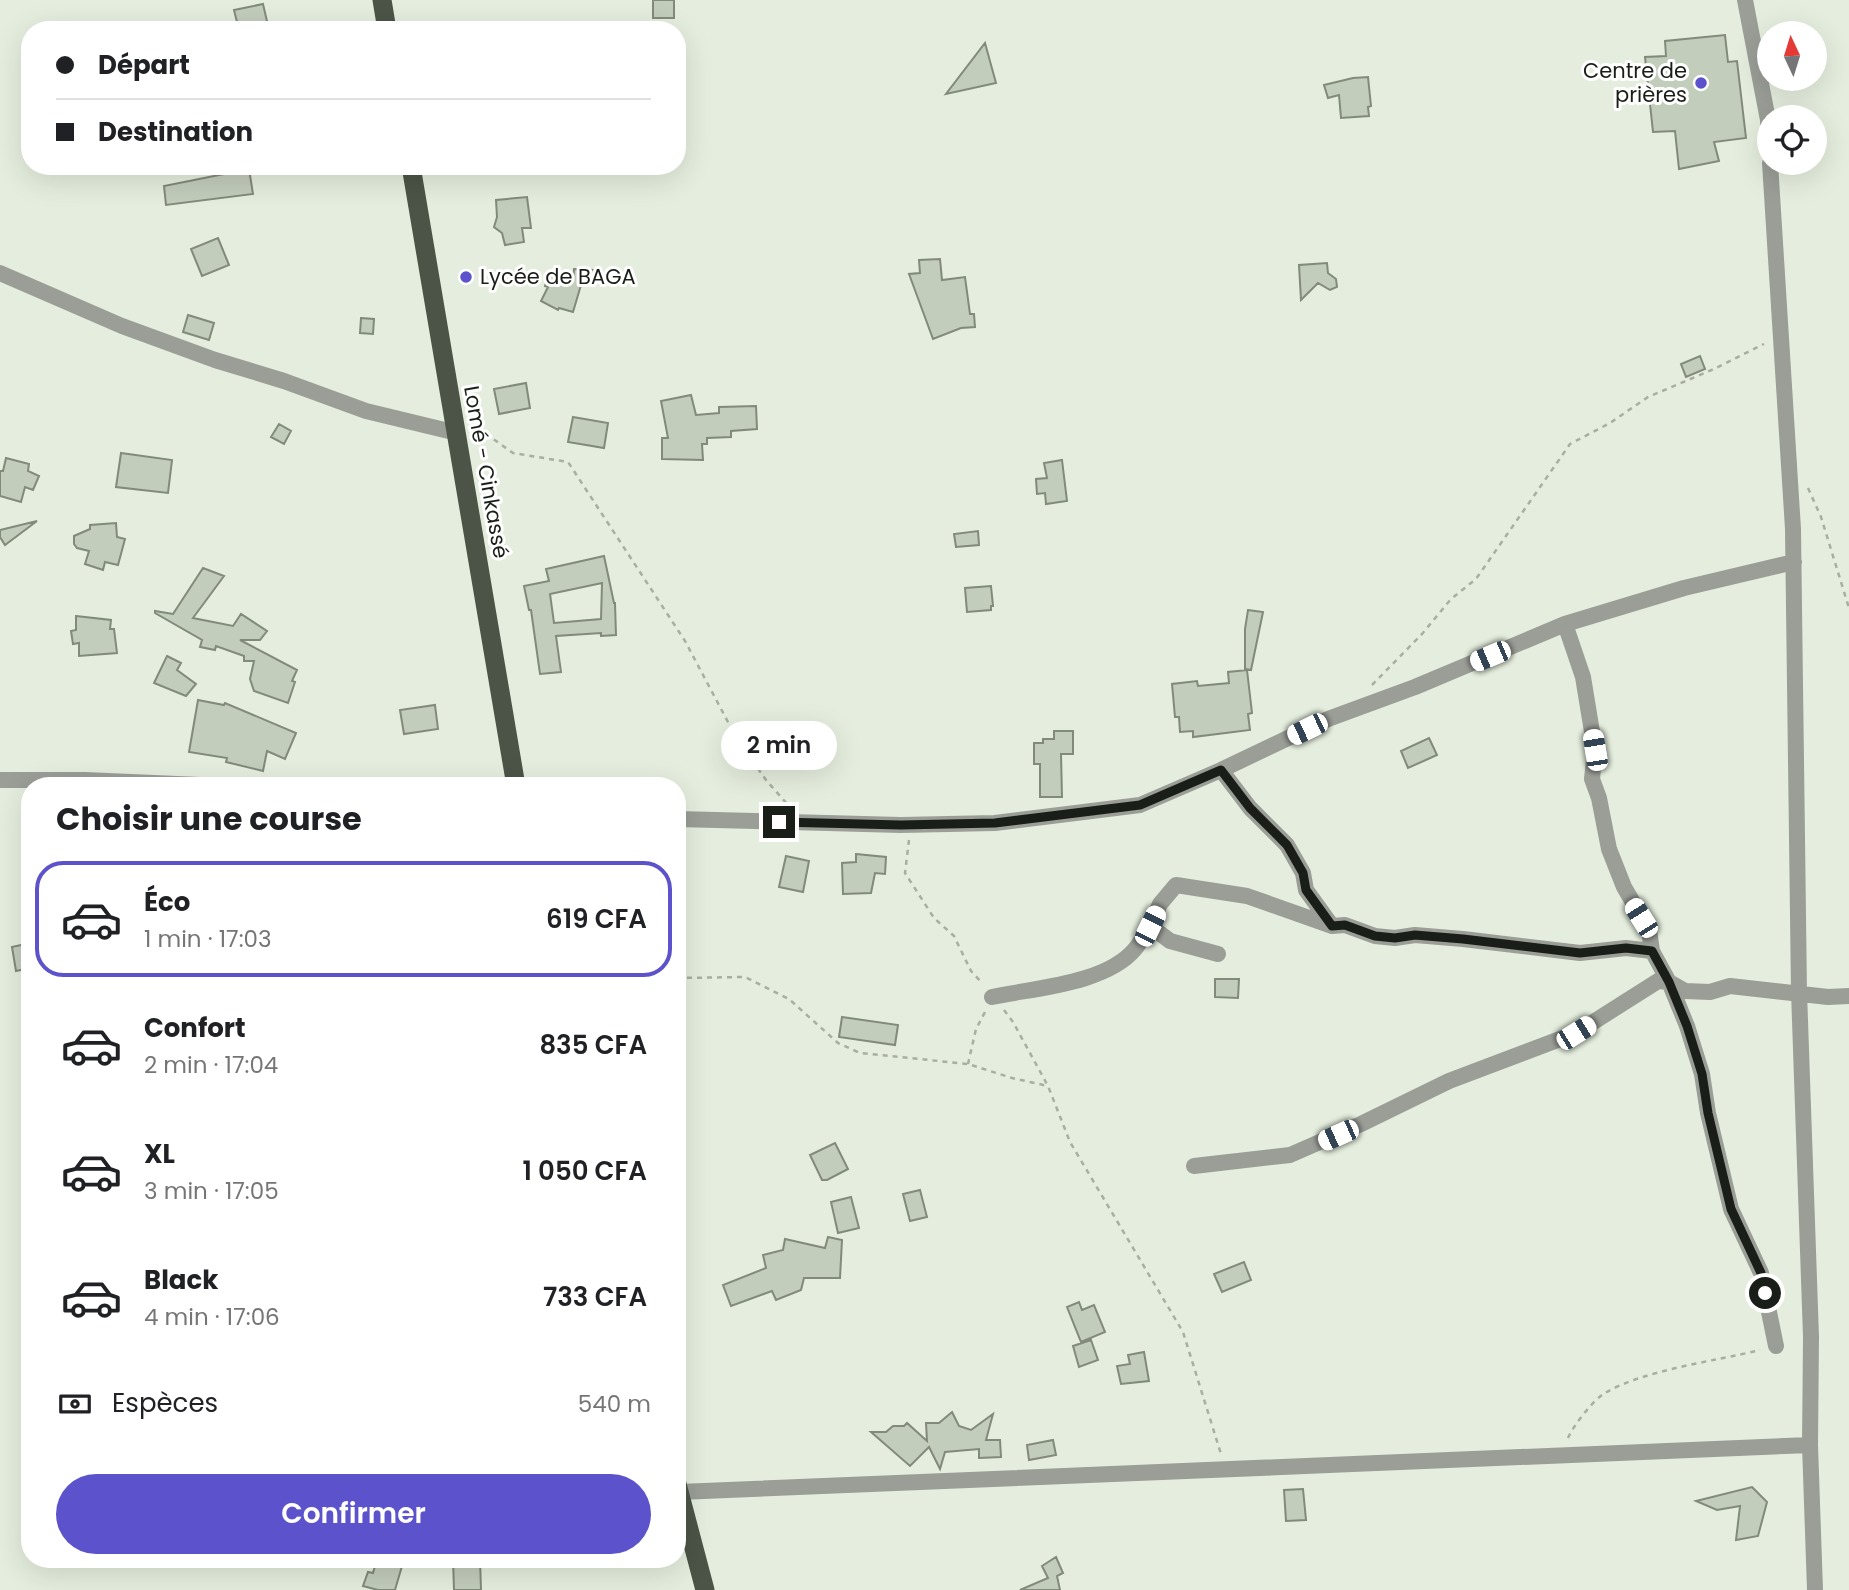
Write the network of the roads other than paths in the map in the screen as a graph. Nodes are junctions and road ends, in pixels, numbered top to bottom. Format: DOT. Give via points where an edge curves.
graph roads {
  1 [pos="382,0"];
  2 [pos="1745,0"];
  3 [pos="386,21"];
  4 [pos="1765,105"];
  5 [pos="413,175"];
  6 [pos="1771,175"];
  7 [pos="0,273"];
  8 [pos="457,433"];
  9 [pos="1794,562"];
  10 [pos="1565,624"];
  11 [pos="1221,770"];
  12 [pos="514,777"];
  13 [pos="0,780"];
  14 [pos="21,780"];
  15 [pos="686,819"];
  16 [pos="1150,926"];
  17 [pos="1332,926"];
  18 [pos="1652,951"];
  19 [pos="1218,954"];
  20 [pos="1669,982"];
  21 [pos="1799,992"];
  22 [pos="1849,996"];
  23 [pos="992,997"];
  24 [pos="1194,1166"];
  25 [pos="1776,1346"];
  26 [pos="1810,1445"];
  27 [pos="686,1488"];
  28 [pos="686,1515"];
  29 [pos="705,1590"];
  30 [pos="1815,1590"];
  1 -- 3 [label="highway"];
  2 -- 4 [label="street"];
  5 -- 8 [label="highway, Lomé - Cinkassé"];
  6 -- 9 [label="street"];
  7 -- 8 [label="street" via="203,356 366,411"];
  8 -- 12 [label="highway, Lomé - Cinkassé"];
  9 -- 10 [label="street" via="1684,588"];
  9 -- 21 [label="street"];
  10 -- 11 [label="street" via="1328,719"];
  10 -- 18 [label="street" via="1583,677 1595,750 1592,779 1609,849 1649,930"];
  11 -- 15 [label="street" via="1140,805 995,823"];
  11 -- 17 [label="street" via="1287,845 1303,873 1306,890"];
  13 -- 14 [label="street"];
  16 -- 17 [label="street" via="1176,885 1247,896"];
  16 -- 19 [label="street" via="1170,941"];
  16 -- 23 [label="street" via="1135,950 1116,964 1070,984"];
  17 -- 18 [label="street" via="1345,925 1375,936 1415,935 1580,953 1626,948"];
  18 -- 20 [label="street"];
  20 -- 21 [label="street" via="1685,991 1710,992 1730,986"];
  20 -- 24 [label="street" via="1658,981 1576,1033 1449,1081 1290,1155"];
  20 -- 25 [label="street" via="1702,1074 1731,1209 1761,1273"];
  21 -- 22 [label="street"];
  21 -- 26 [label="street" via="1811,1336"];
  26 -- 27 [label="street" via="1226,1471"];
  26 -- 30 [label="street"];
  28 -- 29 [label="highway"];
}
